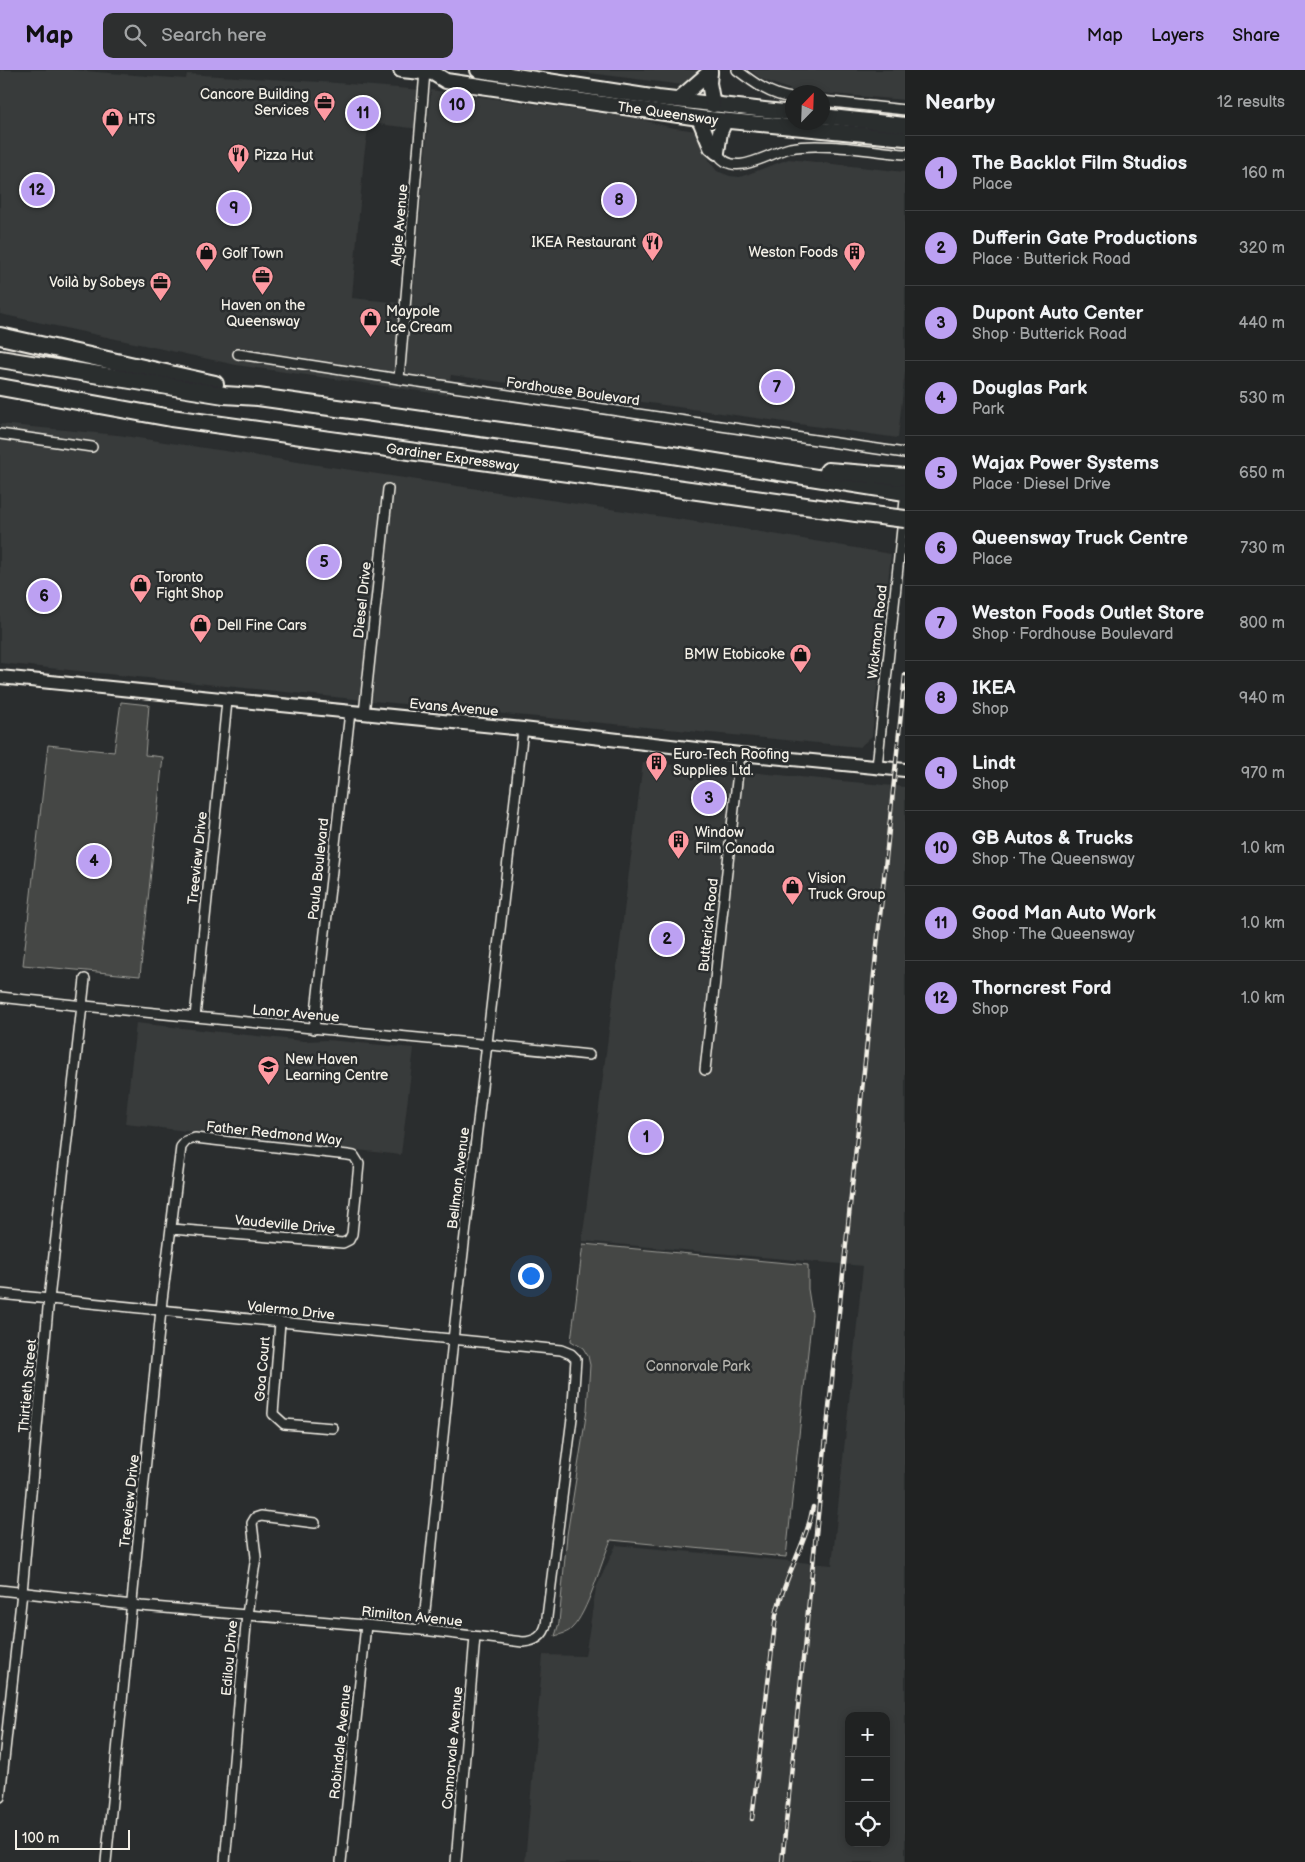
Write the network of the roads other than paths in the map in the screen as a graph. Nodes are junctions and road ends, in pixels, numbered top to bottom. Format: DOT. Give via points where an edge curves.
graph roads {
  1 [pos="401,70"];
  2 [pos="478,70"];
  3 [pos="737,70"];
  4 [pos="711,71"];
  5 [pos="433,72"];
  6 [pos="785,96"];
  7 [pos="678,100"];
  8 [pos="830,102"];
  9 [pos="713,105"];
  10 [pos="905,110"];
  11 [pos="785,112"];
  12 [pos="699,118"];
  13 [pos="830,119"];
  14 [pos="725,121"];
  15 [pos="844,125"];
  16 [pos="905,125"];
  17 [pos="905,138"];
  18 [pos="717,152"];
  19 [pos="905,154"];
  20 [pos="0,336"];
  21 [pos="238,354"];
  22 [pos="0,359"];
  23 [pos="400,379"];
  24 [pos="0,387"];
  25 [pos="258,397"];
  26 [pos="0,434"];
  27 [pos="92,446"];
  28 [pos="905,453"];
  29 [pos="905,477"];
  30 [pos="883,482"];
  31 [pos="388,489"];
  32 [pos="905,492"];
  33 [pos="905,500"];
  34 [pos="905,519"];
  35 [pos="0,677"];
  36 [pos="227,701"];
  37 [pos="350,712"];
  38 [pos="364,714"];
  39 [pos="523,729"];
  40 [pos="740,754"];
  41 [pos="877,766"];
  42 [pos="905,770"];
  43 [pos="85,979"];
  44 [pos="0,997"];
  45 [pos="82,1006"];
  46 [pos="195,1017"];
  47 [pos="314,1029"];
  48 [pos="488,1044"];
  49 [pos="589,1054"];
  50 [pos="705,1070"];
  51 [pos="183,1144"];
  52 [pos="359,1164"];
  53 [pos="172,1229"];
  54 [pos="0,1294"];
  55 [pos="49,1299"];
  56 [pos="162,1311"];
  57 [pos="280,1322"];
  58 [pos="453,1340"];
  59 [pos="576,1359"];
  60 [pos="333,1428"];
  61 [pos="315,1523"];
  62 [pos="0,1590"];
  63 [pos="22,1592"];
  64 [pos="133,1604"];
  65 [pos="247,1614"];
  66 [pos="366,1626"];
  67 [pos="423,1630"];
  68 [pos="475,1637"];
  69 [pos="2,1762"];
  70 [pos="0,1797"];
  71 [pos="106,1862"];
  72 [pos="225,1862"];
  73 [pos="341,1862"];
  74 [pos="456,1862"];
  1 -- 5 [label="main road, The Queensway"];
  2 -- 7 [label="main road, The Queensway"];
  3 -- 6 [label="street" via="760,87"];
  4 -- 7 [label="main road"];
  4 -- 9 [label="main road" via="709,83"];
  5 -- 12 [label="main road, The Queensway" via="446,81"];
  5 -- 23 [label="street, Algie Avenue"];
  7 -- 9 [label="main road, The Queensway"];
  8 -- 10 [label="street"];
  9 -- 11 [label="main road, The Queensway"];
  12 -- 14 [label="main road, The Queensway"];
  12 -- 18 [label="main road" via="711,147"];
  13 -- 15 [label="main road, The Queensway"];
  14 -- 15 [label="main road, The Queensway"];
  14 -- 18 [label="main road"];
  15 -- 16 [label="main road, The Queensway"];
  15 -- 17 [label="main road, The Queensway"];
  18 -- 19 [label="street" via="725,163 734,165 800,146"];
  20 -- 25 [label="highway" via="189,378"];
  21 -- 23 [label="street, Fordhouse Boulevard"];
  22 -- 25 [label="highway" via="224,395"];
  23 -- 28 [label="street, Fordhouse Boulevard"];
  24 -- 34 [label="highway, Gardiner Expressway, bridge" via="246,429"];
  25 -- 30 [label="highway" via="760,468"];
  26 -- 27 [label="street"];
  29 -- 30 [label="highway"];
  30 -- 32 [label="highway"];
  31 -- 38 [label="street, Diesel Drive"];
  33 -- 41 [label="street, Wickman Road"];
  35 -- 36 [label="main road, Evans Avenue"];
  36 -- 37 [label="main road, Evans Avenue"];
  36 -- 46 [label="street, Treeview Drive"];
  37 -- 38 [label="main road, Evans Avenue"];
  37 -- 47 [label="street, Paula Boulevard"];
  38 -- 39 [label="main road, Evans Avenue"];
  39 -- 40 [label="main road, Evans Avenue"];
  39 -- 48 [label="street, Bellman Avenue"];
  40 -- 41 [label="main road, Evans Avenue"];
  40 -- 50 [label="street, Butterick Road"];
  41 -- 42 [label="main road, Evans Avenue"];
  43 -- 45 [label="street, Thirtieth Street"];
  44 -- 45 [label="street, Lanor Avenue"];
  45 -- 46 [label="street, Lanor Avenue"];
  45 -- 55 [label="street, Thirtieth Street"];
  46 -- 47 [label="street, Lanor Avenue"];
  47 -- 48 [label="street, Lanor Avenue"];
  48 -- 49 [label="street, Lanor Avenue"];
  48 -- 58 [label="street, Bellman Avenue"];
  51 -- 52 [label="street, Father Redmond Way" via="195,1138 348,1155 354,1156"];
  51 -- 53 [label="street, Treeview Drive"];
  52 -- 53 [label="street, Vaudeville Drive" via="352,1234 343,1243"];
  53 -- 56 [label="street, Treeview Drive"];
  54 -- 55 [label="street, Valermo Drive"];
  55 -- 56 [label="street, Valermo Drive"];
  55 -- 63 [label="street, Thirtieth Street"];
  56 -- 57 [label="street, Valermo Drive"];
  56 -- 64 [label="street, Treeview Drive"];
  57 -- 58 [label="street, Valermo Drive"];
  57 -- 60 [label="street, Goa Court" via="273,1414 284,1424"];
  58 -- 59 [label="street, Valermo Drive" via="561,1350"];
  58 -- 67 [label="street, Bellman Avenue"];
  59 -- 68 [label="street, Rimilton Avenue" via="572,1418 544,1630 537,1639 524,1642"];
  61 -- 65 [label="street, Edilou Drive" via="255,1518 252,1523 256,1557"];
  62 -- 63 [label="street, Rimilton Avenue"];
  63 -- 64 [label="street, Rimilton Avenue"];
  63 -- 69 [label="street, Thirtieth Street"];
  64 -- 65 [label="street, Rimilton Avenue"];
  64 -- 71 [label="street, Treeview Drive"];
  65 -- 66 [label="street, Rimilton Avenue"];
  65 -- 72 [label="street, Edilou Drive"];
  66 -- 67 [label="street, Rimilton Avenue"];
  66 -- 73 [label="street, Robindale Avenue"];
  67 -- 68 [label="street, Rimilton Avenue"];
  68 -- 74 [label="street, Connorvale Avenue"];
  69 -- 70 [label="street, Thirtieth Street"];
}
